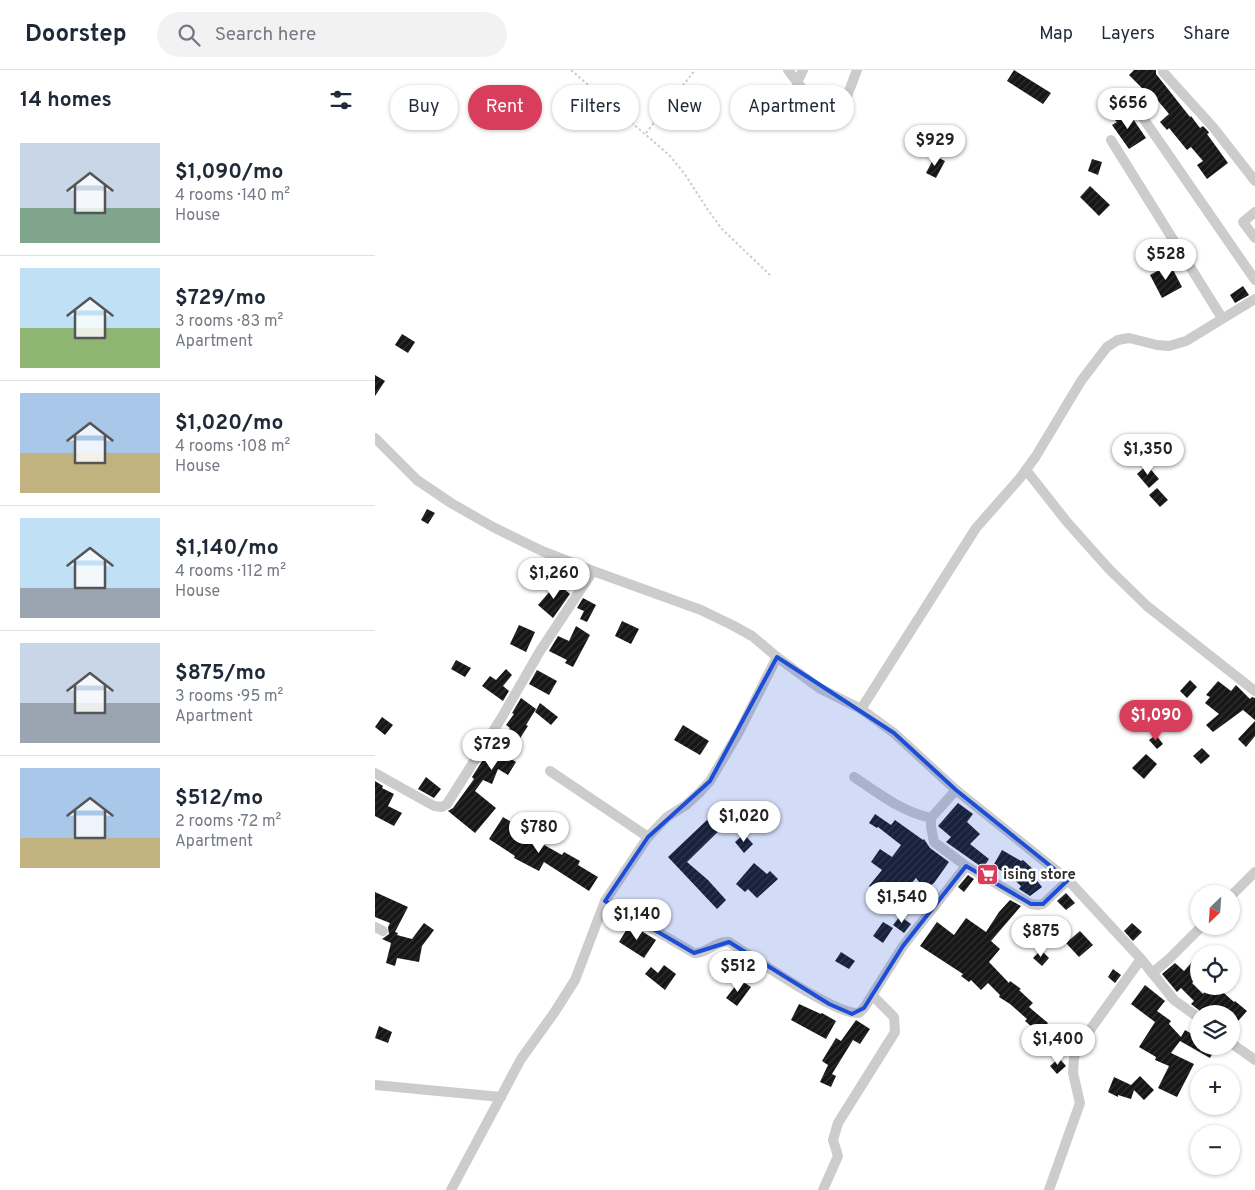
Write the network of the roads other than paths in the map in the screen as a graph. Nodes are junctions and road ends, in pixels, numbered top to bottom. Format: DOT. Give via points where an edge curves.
graph roads {
  1 [pos="787,70"];
  2 [pos="803,70"];
  3 [pos="857,70"];
  4 [pos="1163,72"];
  5 [pos="797,84"];
  6 [pos="1141,115"];
  7 [pos="1111,140"];
  8 [pos="1255,181"];
  9 [pos="1255,212"];
  10 [pos="1255,238"];
  11 [pos="1255,280"];
  12 [pos="1255,299"];
  13 [pos="1222,318"];
  14 [pos="375,438"];
  15 [pos="1026,470"];
  16 [pos="593,571"];
  17 [pos="777,657"];
  18 [pos="1255,691"];
  19 [pos="861,710"];
  20 [pos="550,771"];
  21 [pos="375,775"];
  22 [pos="854,777"];
  23 [pos="956,790"];
  24 [pos="931,818"];
  25 [pos="649,837"];
  26 [pos="966,866"];
  27 [pos="1255,872"];
  28 [pos="1068,880"];
  29 [pos="1240,887"];
  30 [pos="605,901"];
  31 [pos="1192,935"];
  32 [pos="1141,959"];
  33 [pos="1152,973"];
  34 [pos="873,996"];
  35 [pos="1190,1012"];
  36 [pos="1240,1049"];
  37 [pos="1255,1060"];
  38 [pos="375,1085"];
  39 [pos="501,1097"];
  40 [pos="451,1190"];
  41 [pos="823,1190"];
  42 [pos="1049,1190"];
  1 -- 5 [label="street"];
  2 -- 5 [label="street"];
  3 -- 5 [label="street" via="838,120 833,124 828,123"];
  4 -- 8 [label="street"];
  6 -- 11 [label="street"];
  7 -- 13 [label="street"];
  9 -- 10 [label="street" via="1243,222"];
  12 -- 13 [label="street"];
  13 -- 15 [label="street" via="1187,341 1169,346 1129,338 1107,347 1081,381"];
  14 -- 16 [label="street" via="417,480 451,503 542,551"];
  15 -- 18 [label="street" via="1109,570 1147,606"];
  15 -- 19 [label="street" via="976,528"];
  16 -- 17 [label="street" via="701,610 752,636"];
  16 -- 21 [label="street" via="447,804 434,806"];
  17 -- 19 [label="street" via="819,688"];
  17 -- 25 [label="street" via="710,781 686,805 667,817"];
  19 -- 23 [label="street" via="894,733"];
  20 -- 25 [label="street"];
  22 -- 24 [label="street" via="896,805"];
  23 -- 24 [label="street"];
  23 -- 28 [label="street"];
  24 -- 26 [label="street" via="934,842"];
  25 -- 30 [label="street"];
  26 -- 28 [label="street" via="1038,905 1060,890"];
  26 -- 34 [label="street" via="912,933"];
  27 -- 29 [label="street"];
  28 -- 32 [label="street"];
  30 -- 34 [label="street" via="694,953 704,952 723,941 729,942 822,1000 853,1014 859,1013"];
  30 -- 39 [label="street" via="575,980 521,1059"];
  31 -- 33 [label="street"];
  32 -- 33 [label="street"];
  32 -- 42 [label="street" via="1077,1048 1073,1073 1080,1103"];
  33 -- 35 [label="street" via="1174,1000"];
  34 -- 41 [label="street" via="894,1017 895,1032 837,1123 833,1140 838,1156"];
  36 -- 37 [label="street"];
  38 -- 39 [label="street"];
  39 -- 40 [label="street"];
}
